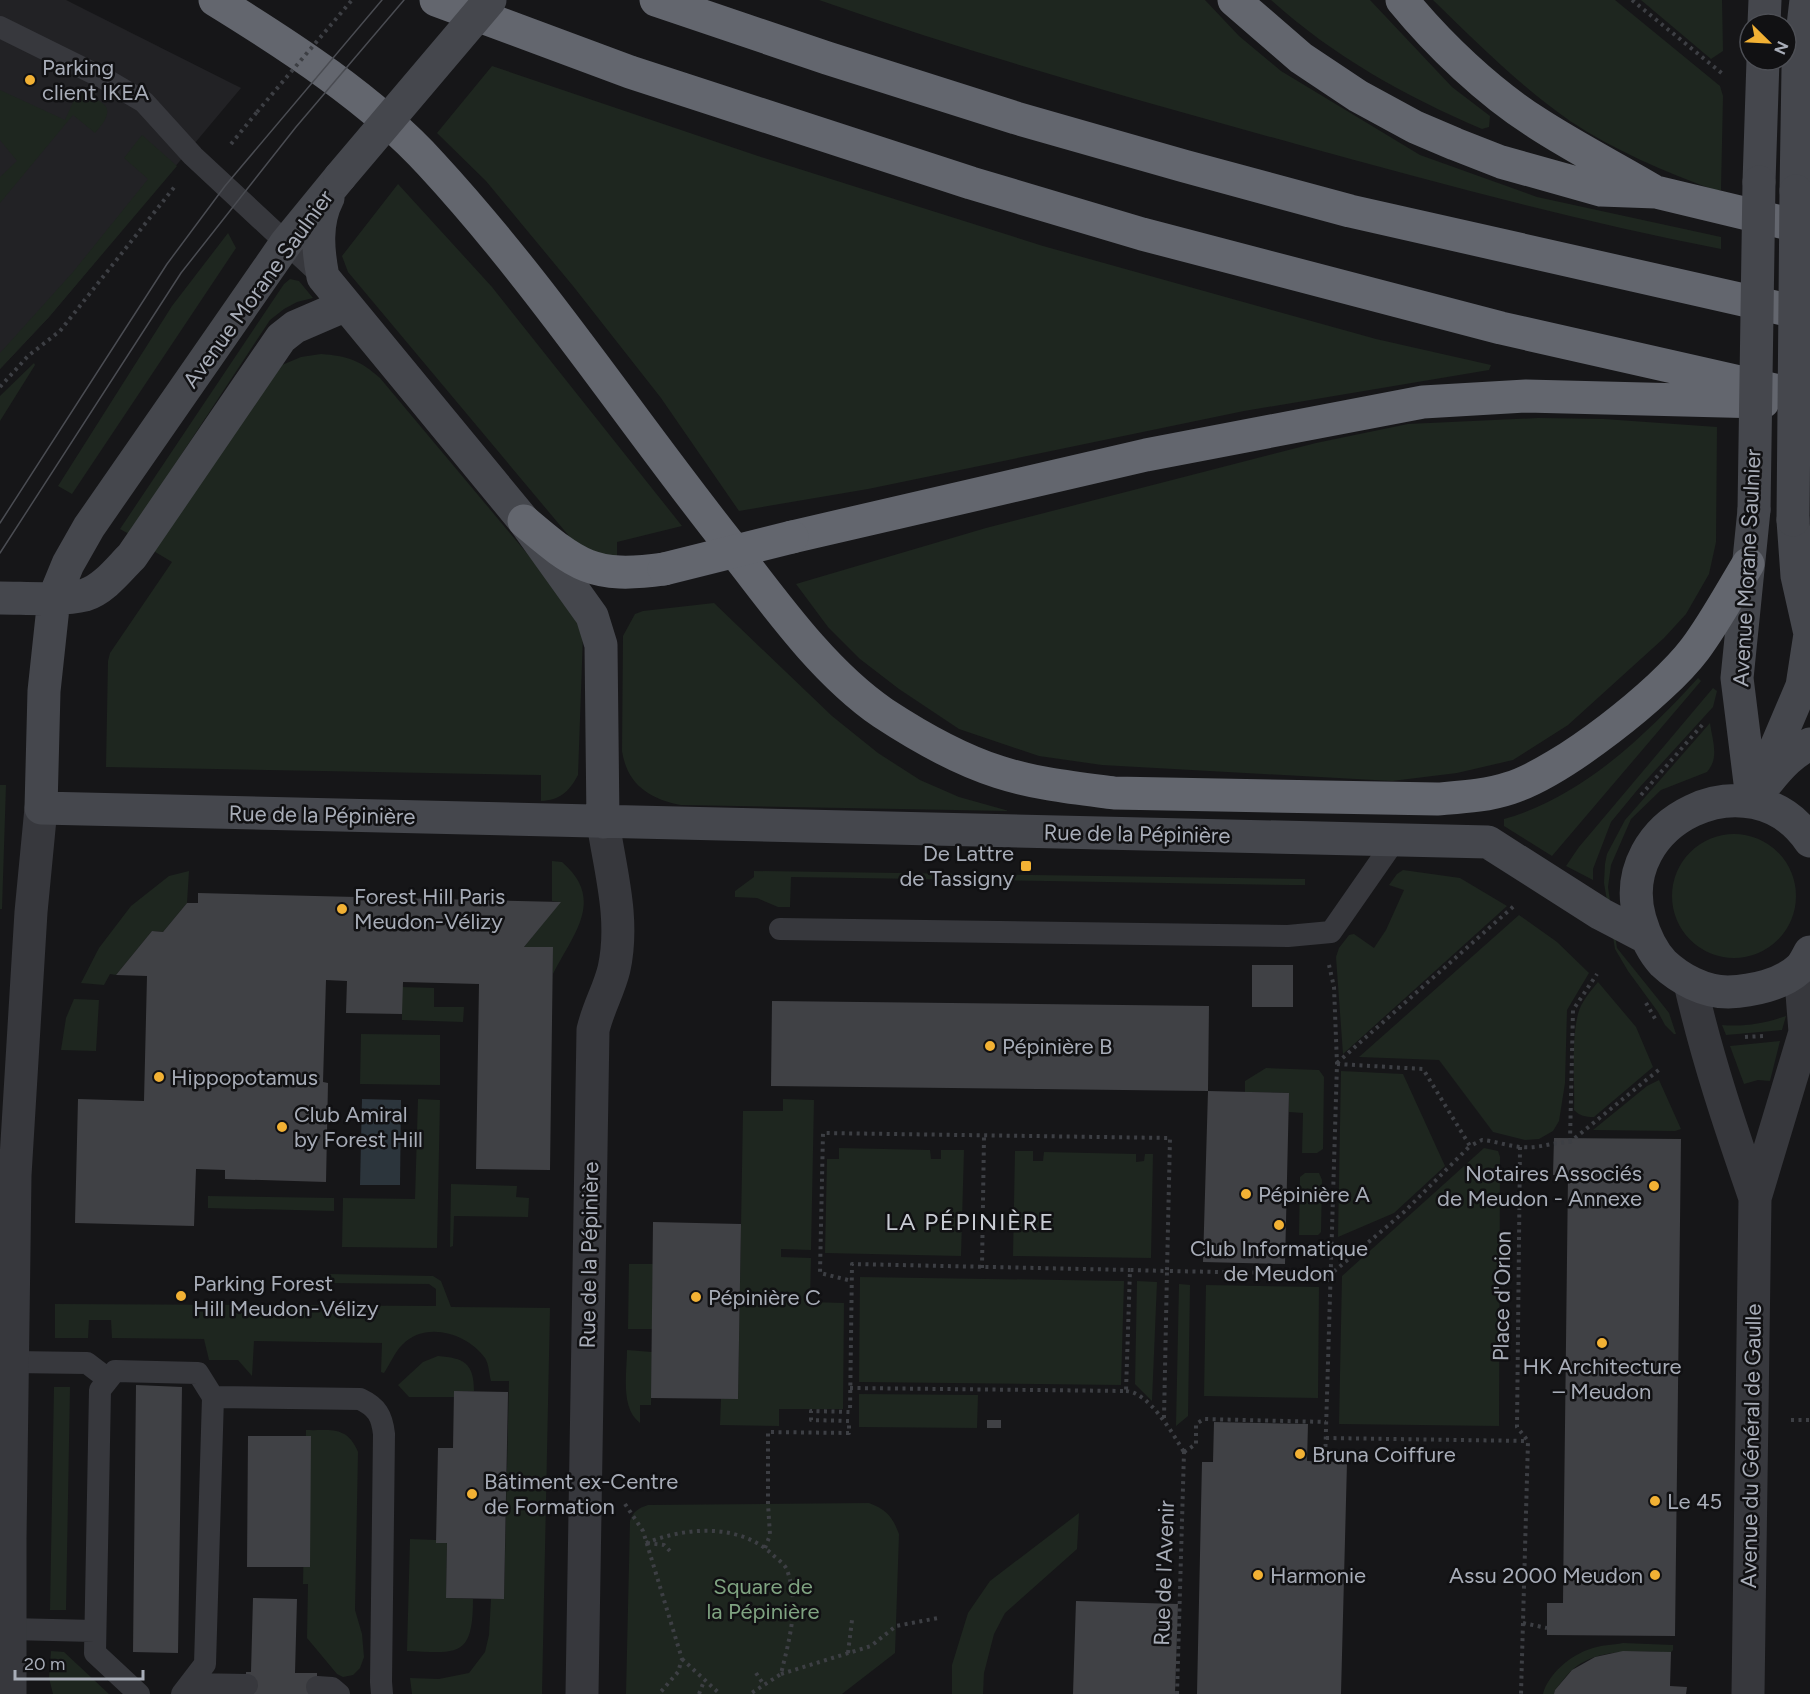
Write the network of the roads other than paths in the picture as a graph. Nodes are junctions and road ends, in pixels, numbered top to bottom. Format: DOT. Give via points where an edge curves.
graph roads {
  1 [pos="215,0"];
  2 [pos="436,0"];
  3 [pos="490,0"];
  4 [pos="656,0"];
  5 [pos="1234,0"];
  6 [pos="1402,0"];
  7 [pos="1806,0"];
  8 [pos="0,27"];
  9 [pos="1804,60"];
  10 [pos="1763,72"];
  11 [pos="339,177"];
  12 [pos="1656,192"];
  13 [pos="1810,229"];
  14 [pos="286,243"];
  15 [pos="323,277"];
  16 [pos="346,305"];
  17 [pos="1810,315"];
  18 [pos="1810,398"];
  19 [pos="1810,403"];
  20 [pos="524,521"];
  21 [pos="1748,564"];
  22 [pos="0,598"];
  23 [pos="54,598"];
  24 [pos="1810,634"];
  25 [pos="1810,744"];
  26 [pos="1753,801"];
  27 [pos="40,808"];
  28 [pos="603,822"];
  29 [pos="1395,840"];
  30 [pos="1810,841"];
  31 [pos="780,929"];
  32 [pos="1645,937"];
  33 [pos="1807,963"];
  34 [pos="1690,983"];
  35 [pos="1755,1198"];
  36 [pos="12,1362"];
  37 [pos="108,1379"];
  38 [pos="213,1397"];
  39 [pos="10,1629"];
  40 [pos="95,1631"];
  41 [pos="247,1685"];
  42 [pos="317,1687"];
  43 [pos="186,1689"];
  44 [pos="10,1694"];
  45 [pos="139,1694"];
  46 [pos="339,1694"];
  47 [pos="382,1694"];
  48 [pos="582,1694"];
  49 [pos="1748,1694"];
  1 -- 21 [label="highway" via="284,43 374,111 429,161 534,284 685,489 787,618 847,684 882,712 968,760 1060,786 1114,793 1437,799 1511,788 1581,749 1649,696 1694,650"];
  2 -- 18 [label="highway" via="630,72 1142,234 1501,328"];
  3 -- 11 [label="main road, Avenue Morane Saulnier, bridge"];
  4 -- 17 [label="highway" via="1005,114 1184,166 1350,211"];
  5 -- 12 [label="highway" via="1301,58 1414,127 1501,162 1601,190"];
  6 -- 12 [label="highway" via="1428,31 1488,86 1535,122"];
  7 -- 9 [label="main road, Avenue Morane Saulnier"];
  8 -- 14 [label="lane" via="144,102 193,156"];
  9 -- 24 [label="main road, Avenue Morane Saulnier, bridge" via="1796,191 1793,520 1797,576"];
  10 -- 21 [label="main road, Avenue Morane Saulnier, bridge" via="1754,510"];
  11 -- 14 [label="main road, Avenue Morane Saulnier"];
  11 -- 15 [label="main road" via="321,216 318,239"];
  12 -- 13 [label="highway"];
  14 -- 15 [label="lane"];
  14 -- 23 [label="main road, Avenue Morane Saulnier" via="89,527"];
  15 -- 16 [label="main road"];
  16 -- 20 [label="main road"];
  16 -- 23 [label="main road" via="295,327 281,338 132,556 107,581 86,594"];
  19 -- 20 [label="highway, bridge" via="1526,396 1422,402 1146,454 664,568 623,573 597,570 570,559"];
  20 -- 28 [label="main road" via="598,629"];
  21 -- 26 [label="main road, Avenue Morane Saulnier" via="1737,678"];
  22 -- 23 [label="main road"];
  23 -- 27 [label="main road, Avenue Morane Saulnier" via="44,691"];
  24 -- 26 [label="main road, Avenue Morane Saulnier" via="1802,686"];
  25 -- 26 [label="main road" via="1782,762"];
  26 -- 30 [label="main road" via="1779,813"];
  26 -- 32 [label="main road" via="1722,801 1693,809 1668,826 1649,849 1638,877 1637,908"];
  27 -- 28 [label="main road, Rue de la Pépinière"];
  27 -- 36 [label="street" via="15,1175"];
  28 -- 29 [label="main road, Rue de la Pépinière"];
  28 -- 48 [label="street, Rue de la Pépinière" via="615,885 617,936 615,966 593,1030"];
  29 -- 31 [label="lane" via="1331,932 1288,936"];
  29 -- 32 [label="main road, Rue de la Pépinière" via="1488,842 1601,914"];
  32 -- 34 [label="main road" via="1656,956"];
  33 -- 34 [label="main road" via="1778,982 1749,991 1719,992"];
  33 -- 35 [label="street, Avenue du Général de Gaulle" via="1805,1032"];
  34 -- 35 [label="street, Avenue du Général de Gaulle" via="1703,1041"];
  35 -- 49 [label="street, Avenue du Général de Gaulle"];
  36 -- 37 [label="lane" via="87,1363"];
  36 -- 39 [label="street"];
  37 -- 38 [label="lane" via="115,1371 198,1373"];
  37 -- 40 [label="lane" via="100,1390"];
  38 -- 43 [label="lane" via="206,1664"];
  38 -- 47 [label="lane" via="360,1399 382,1417"];
  39 -- 40 [label="lane"];
  39 -- 44 [label="street"];
  40 -- 45 [label="lane" via="95,1653"];
  41 -- 43 [label="lane"];
  42 -- 46 [label="lane" via="332,1688"];
}
